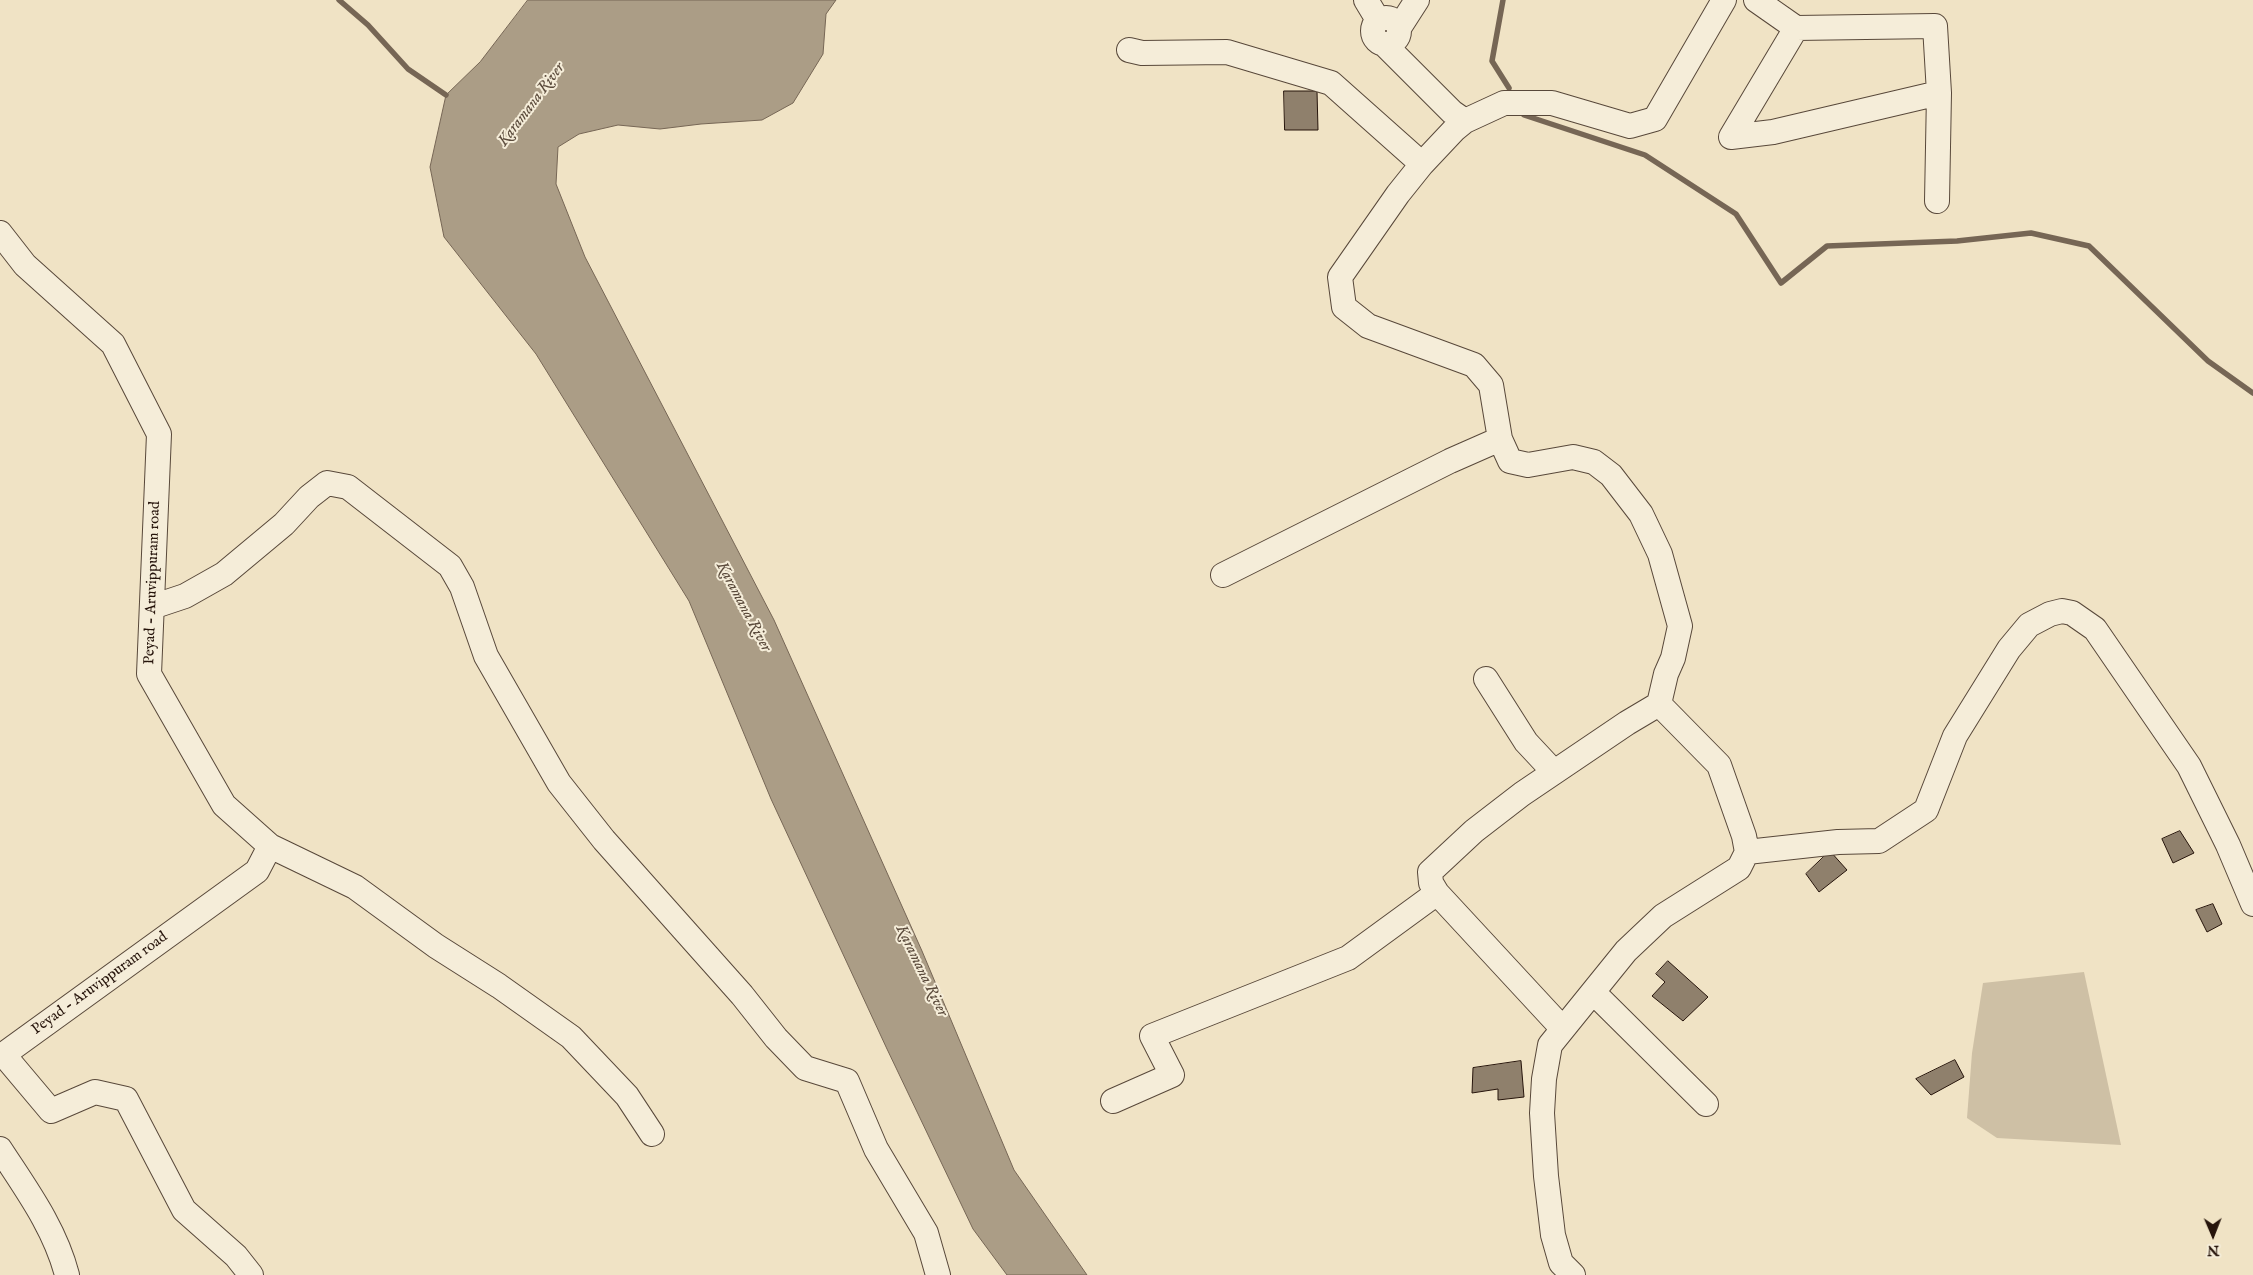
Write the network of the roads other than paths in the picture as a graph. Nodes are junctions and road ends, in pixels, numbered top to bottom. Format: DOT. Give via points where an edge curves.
graph roads {
  1 [pos="1366,0"];
  2 [pos="1417,0"];
  3 [pos="1724,0"];
  4 [pos="1756,0"];
  5 [pos="1796,28"];
  6 [pos="1387,31"];
  7 [pos="1129,50"];
  8 [pos="1939,93"];
  9 [pos="1465,121"];
  10 [pos="1422,164"];
  11 [pos="1937,201"];
  12 [pos="0,233"];
  13 [pos="1500,439"];
  14 [pos="1222,575"];
  15 [pos="152,606"];
  16 [pos="1486,678"];
  17 [pos="1659,704"];
  18 [pos="1554,772"];
  19 [pos="270,846"];
  20 [pos="1747,852"];
  21 [pos="1437,893"];
  22 [pos="2253,904"];
  23 [pos="1593,992"];
  24 [pos="1562,1028"];
  25 [pos="2,1055"];
  26 [pos="1113,1101"];
  27 [pos="1706,1104"];
  28 [pos="652,1134"];
  29 [pos="0,1149"];
  30 [pos="67,1275"];
  31 [pos="250,1275"];
  32 [pos="938,1275"];
  33 [pos="1573,1275"];
  1 -- 6 [label="street"];
  2 -- 6 [label="street"];
  3 -- 9 [label="street" via="1655,119 1630,126 1552,103 1504,103"];
  4 -- 5 [label="street"];
  5 -- 8 [label="street" via="1935,26"];
  5 -- 8 [label="street" via="1732,137 1773,132"];
  6 -- 9 [label="street" via="1452,112"];
  7 -- 10 [label="street" via="1142,53 1227,52 1331,83"];
  8 -- 11 [label="street"];
  9 -- 10 [label="street"];
  10 -- 13 [label="street" via="1340,277 1344,307 1368,326 1474,365 1491,385"];
  12 -- 15 [label="street, Peyad - Aruvippuram road" via="25,264 112,344 159,434"];
  13 -- 14 [label="street"];
  13 -- 17 [label="street" via="1510,461 1528,465 1573,457 1594,462 1611,474 1640,514 1660,554 1680,626"];
  15 -- 19 [label="street, Peyad - Aruvippuram road" via="149,674 224,805"];
  15 -- 32 [label="street" via="185,596 224,574 327,483 348,488 450,566 462,586 486,656 559,783 604,840 742,995 776,1038 805,1068 847,1081 876,1149 926,1233"];
  16 -- 18 [label="street" via="1526,742"];
  17 -- 18 [label="street"];
  17 -- 20 [label="street" via="1719,765"];
  18 -- 21 [label="street" via="1474,831 1430,872 1431,883"];
  19 -- 25 [label="street, Peyad - Aruvippuram road" via="257,871"];
  19 -- 28 [label="street" via="355,887 571,1037 627,1096"];
  20 -- 22 [label="street" via="1879,841 1926,810 1955,736 2010,649 2029,625 2062,611 2072,613 2095,629 2189,766"];
  20 -- 23 [label="street" via="1739,868 1663,916 1626,951"];
  21 -- 24 [label="street"];
  21 -- 26 [label="street" via="1348,958 1152,1036 1172,1076"];
  23 -- 24 [label="street"];
  23 -- 27 [label="street"];
  24 -- 33 [label="street" via="1550,1045 1542,1112 1553,1235 1560,1263"];
  25 -- 31 [label="street" via="51,1111 95,1092 126,1099 184,1210 236,1256"];
  29 -- 30 [label="street" via="38,1207 62,1255"];
}
